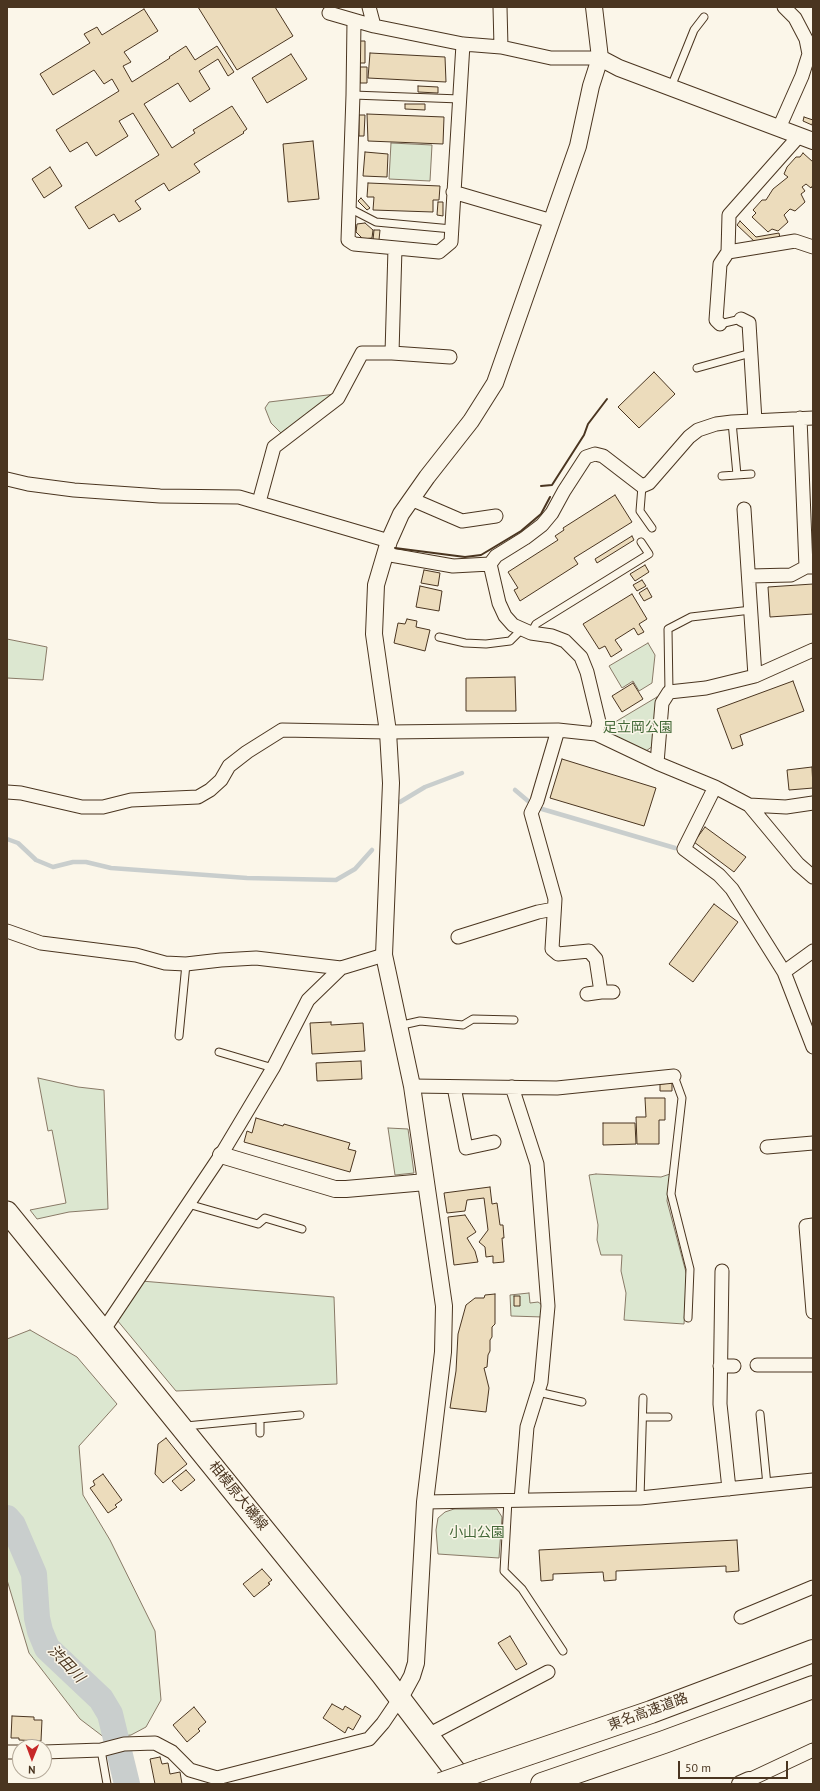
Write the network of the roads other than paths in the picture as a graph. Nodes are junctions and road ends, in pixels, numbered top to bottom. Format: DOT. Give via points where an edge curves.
graph roads {
  1 [pos="369,7"];
  2 [pos="500,7"];
  3 [pos="594,7"];
  4 [pos="784,7"];
  5 [pos="329,13"];
  6 [pos="704,18"];
  7 [pos="354,21"];
  8 [pos="374,26"];
  9 [pos="809,40"];
  10 [pos="463,44"];
  11 [pos="501,46"];
  12 [pos="600,58"];
  13 [pos="671,87"];
  14 [pos="354,95"];
  15 [pos="460,99"];
  16 [pos="779,128"];
  17 [pos="806,138"];
  18 [pos="453,192"];
  19 [pos="349,208"];
  20 [pos="552,221"];
  21 [pos="452,229"];
  22 [pos="813,247"];
  23 [pos="395,248"];
  24 [pos="728,252"];
  25 [pos="741,319"];
  26 [pos="720,324"];
  27 [pos="392,353"];
  28 [pos="751,354"];
  29 [pos="450,357"];
  30 [pos="697,368"];
  31 [pos="807,418"];
  32 [pos="755,421"];
  33 [pos="732,422"];
  34 [pos="751,474"];
  35 [pos="737,475"];
  36 [pos="722,476"];
  37 [pos="7,480"];
  38 [pos="642,486"];
  39 [pos="411,499"];
  40 [pos="259,502"];
  41 [pos="744,509"];
  42 [pos="489,521"];
  43 [pos="652,528"];
  44 [pos="641,542"];
  45 [pos="387,547"];
  46 [pos="490,564"];
  47 [pos="810,567"];
  48 [pos="750,576"];
  49 [pos="751,610"];
  50 [pos="526,632"];
  51 [pos="439,637"];
  52 [pos="813,650"];
  53 [pos="755,676"];
  54 [pos="669,692"];
  55 [pos="558,730"];
  56 [pos="388,732"];
  57 [pos="596,734"];
  58 [pos="657,763"];
  59 [pos="715,787"];
  60 [pos="7,792"];
  61 [pos="813,803"];
  62 [pos="749,805"];
  63 [pos="813,877"];
  64 [pos="554,909"];
  65 [pos="7,931"];
  66 [pos="458,937"];
  67 [pos="813,951"];
  68 [pos="384,955"];
  69 [pos="186,964"];
  70 [pos="341,968"];
  71 [pos="784,972"];
  72 [pos="587,994"];
  73 [pos="514,1020"];
  74 [pos="398,1026"];
  75 [pos="179,1036"];
  76 [pos="813,1047"];
  77 [pos="219,1052"];
  78 [pos="273,1068"];
  79 [pos="674,1076"];
  80 [pos="412,1086"];
  81 [pos="454,1087"];
  82 [pos="512,1087"];
  83 [pos="494,1142"];
  84 [pos="813,1143"];
  85 [pos="767,1146"];
  86 [pos="221,1155"];
  87 [pos="426,1182"];
  88 [pos="188,1204"];
  89 [pos="7,1212"];
  90 [pos="813,1225"];
  91 [pos="302,1229"];
  92 [pos="722,1271"];
  93 [pos="813,1308"];
  94 [pos="813,1312"];
  95 [pos="688,1318"];
  96 [pos="103,1331"];
  97 [pos="757,1365"];
  98 [pos="813,1365"];
  99 [pos="720,1366"];
  100 [pos="734,1366"];
  101 [pos="538,1392"];
  102 [pos="643,1398"];
  103 [pos="582,1402"];
  104 [pos="760,1414"];
  105 [pos="300,1415"];
  106 [pos="643,1416"];
  107 [pos="668,1417"];
  108 [pos="260,1419"];
  109 [pos="181,1427"];
  110 [pos="260,1433"];
  111 [pos="813,1480"];
  112 [pos="767,1485"];
  113 [pos="729,1489"];
  114 [pos="640,1498"];
  115 [pos="515,1500"];
  116 [pos="425,1502"];
  117 [pos="813,1588"];
  118 [pos="741,1617"];
  119 [pos="563,1651"];
  120 [pos="813,1651"];
  121 [pos="548,1672"];
  122 [pos="813,1687"];
  123 [pos="400,1698"];
  124 [pos="428,1735"];
  125 [pos="664,1742"];
  126 [pos="104,1749"];
  127 [pos="813,1750"];
  128 [pos="52,1752"];
  129 [pos="744,1782"];
  130 [pos="107,1784"];
  131 [pos="440,1784"];
  132 [pos="464,1784"];
  133 [pos="542,1784"];
  134 [pos="563,1784"];
  1 -- 8 [label="street"];
  2 -- 11 [label="street"];
  3 -- 12 [label="street"];
  4 -- 9 [label="street" via="795,18"];
  5 -- 7 [label="street"];
  6 -- 13 [label="lane" via="694,30"];
  7 -- 8 [label="street"];
  7 -- 14 [label="street"];
  8 -- 10 [label="street"];
  9 -- 16 [label="street" via="802,76"];
  10 -- 11 [label="street"];
  10 -- 15 [label="street"];
  11 -- 12 [label="street" via="551,58"];
  12 -- 13 [label="street" via="619,68"];
  12 -- 20 [label="street" via="578,146"];
  13 -- 16 [label="street"];
  14 -- 15 [label="lane"];
  14 -- 19 [label="street"];
  15 -- 18 [label="street"];
  16 -- 17 [label="street"];
  17 -- 24 [label="street" via="729,215"];
  18 -- 20 [label="street"];
  18 -- 21 [label="street"];
  19 -- 21 [label="lane" via="376,222"];
  19 -- 23 [label="street" via="348,240 354,244"];
  20 -- 39 [label="street" via="495,383 471,421"];
  21 -- 23 [label="street" via="451,242 439,252"];
  22 -- 24 [label="street" via="795,241"];
  23 -- 27 [label="street"];
  24 -- 26 [label="street" via="720,264 716,320"];
  25 -- 26 [label="lane"];
  25 -- 28 [label="street" via="749,322"];
  27 -- 29 [label="street"];
  27 -- 40 [label="street" via="362,353 338,398 274,447"];
  28 -- 30 [label="lane"];
  28 -- 32 [label="street"];
  31 -- 32 [label="street"];
  31 -- 47 [label="street"];
  32 -- 33 [label="street"];
  33 -- 35 [label="lane"];
  33 -- 38 [label="street" via="698,430 649,483"];
  34 -- 35 [label="lane"];
  35 -- 36 [label="lane"];
  37 -- 40 [label="street" via="74,490 160,496 239,497"];
  38 -- 43 [label="lane" via="640,511"];
  38 -- 46 [label="street" via="603,456 594,454 586,457 542,525 496,556"];
  39 -- 42 [label="street" via="462,522"];
  39 -- 45 [label="street" via="401,514"];
  40 -- 45 [label="street"];
  41 -- 48 [label="street"];
  44 -- 50 [label="lane" via="649,554"];
  45 -- 46 [label="street" via="453,566"];
  45 -- 56 [label="street" via="376,586 374,634"];
  46 -- 50 [label="street" via="499,603 505,616 513,625"];
  47 -- 48 [label="street" via="791,575"];
  48 -- 49 [label="street"];
  49 -- 53 [label="street"];
  49 -- 54 [label="lane" via="691,616 668,629"];
  50 -- 51 [label="lane" via="510,641 486,644 465,643"];
  50 -- 57 [label="street" via="565,641 581,657 599,722"];
  52 -- 53 [label="street"];
  53 -- 54 [label="street" via="706,688"];
  54 -- 58 [label="street" via="662,703"];
  55 -- 56 [label="street"];
  55 -- 57 [label="street"];
  55 -- 64 [label="street" via="531,813 555,899"];
  56 -- 60 [label="street" via="282,730 229,766 221,780 198,797 131,800 103,807 82,807"];
  56 -- 68 [label="street" via="391,783"];
  57 -- 58 [label="street"];
  58 -- 59 [label="street"];
  59 -- 62 [label="street"];
  59 -- 71 [label="street" via="684,849 719,875 732,889"];
  61 -- 62 [label="street" via="786,807"];
  62 -- 63 [label="street" via="798,864"];
  64 -- 66 [label="street" via="538,912 483,935"];
  64 -- 72 [label="street" via="552,949 558,954 589,951 596,959 607,992"];
  65 -- 69 [label="street" via="41,943 136,955 165,963"];
  67 -- 71 [label="street"];
  68 -- 70 [label="street"];
  68 -- 74 [label="street"];
  69 -- 70 [label="street" via="256,958"];
  69 -- 75 [label="lane"];
  70 -- 78 [label="street" via="308,1000"];
  71 -- 76 [label="street"];
  73 -- 74 [label="lane" via="473,1019 463,1025 420,1022"];
  74 -- 80 [label="street"];
  77 -- 78 [label="lane"];
  78 -- 86 [label="street"];
  79 -- 82 [label="street" via="557,1088"];
  79 -- 95 [label="lane" via="682,1098 671,1194 690,1269"];
  80 -- 81 [label="street"];
  80 -- 87 [label="street"];
  81 -- 82 [label="street"];
  81 -- 83 [label="street" via="466,1148"];
  82 -- 101 [label="street" via="537,1164 548,1306 544,1362"];
  84 -- 85 [label="street"];
  86 -- 87 [label="street" via="335,1189"];
  86 -- 88 [label="street"];
  87 -- 116 [label="street" via="444,1312 443,1352"];
  88 -- 91 [label="lane" via="258,1224 265,1218"];
  88 -- 96 [label="street"];
  89 -- 96 [label="main road, 相模原大磯線"];
  90 -- 93 [label="street" via="806,1226"];
  92 -- 99 [label="street"];
  93 -- 94 [label="street"];
  96 -- 109 [label="main road, 相模原大磯線"];
  97 -- 98 [label="street"];
  99 -- 100 [label="street"];
  99 -- 113 [label="street" via="720,1404"];
  101 -- 103 [label="lane"];
  101 -- 115 [label="street" via="527,1427"];
  102 -- 106 [label="lane"];
  104 -- 112 [label="lane"];
  105 -- 108 [label="lane"];
  106 -- 107 [label="lane"];
  106 -- 114 [label="lane"];
  108 -- 109 [label="lane"];
  108 -- 110 [label="lane"];
  109 -- 123 [label="main road, 相模原大磯線"];
  111 -- 112 [label="street"];
  112 -- 113 [label="street"];
  113 -- 114 [label="street"];
  114 -- 115 [label="street"];
  115 -- 116 [label="street"];
  115 -- 119 [label="lane" via="504,1571 522,1589"];
  116 -- 123 [label="street" via="416,1663"];
  117 -- 118 [label="street"];
  120 -- 131 [label="highway, 東名高速道路, bridge" via="651,1712"];
  121 -- 124 [label="street"];
  122 -- 125 [label="highway"];
  123 -- 124 [label="main road, 相模原大磯線"];
  123 -- 126 [label="street" via="369,1739 217,1778 190,1770 172,1752 155,1743"];
  124 -- 132 [label="main road, 相模原大磯線"];
  125 -- 133 [label="highway"];
  125 -- 134 [label="highway"];
  126 -- 128 [label="street"];
  126 -- 130 [label="lane"];
  127 -- 129 [label="street"];
}
